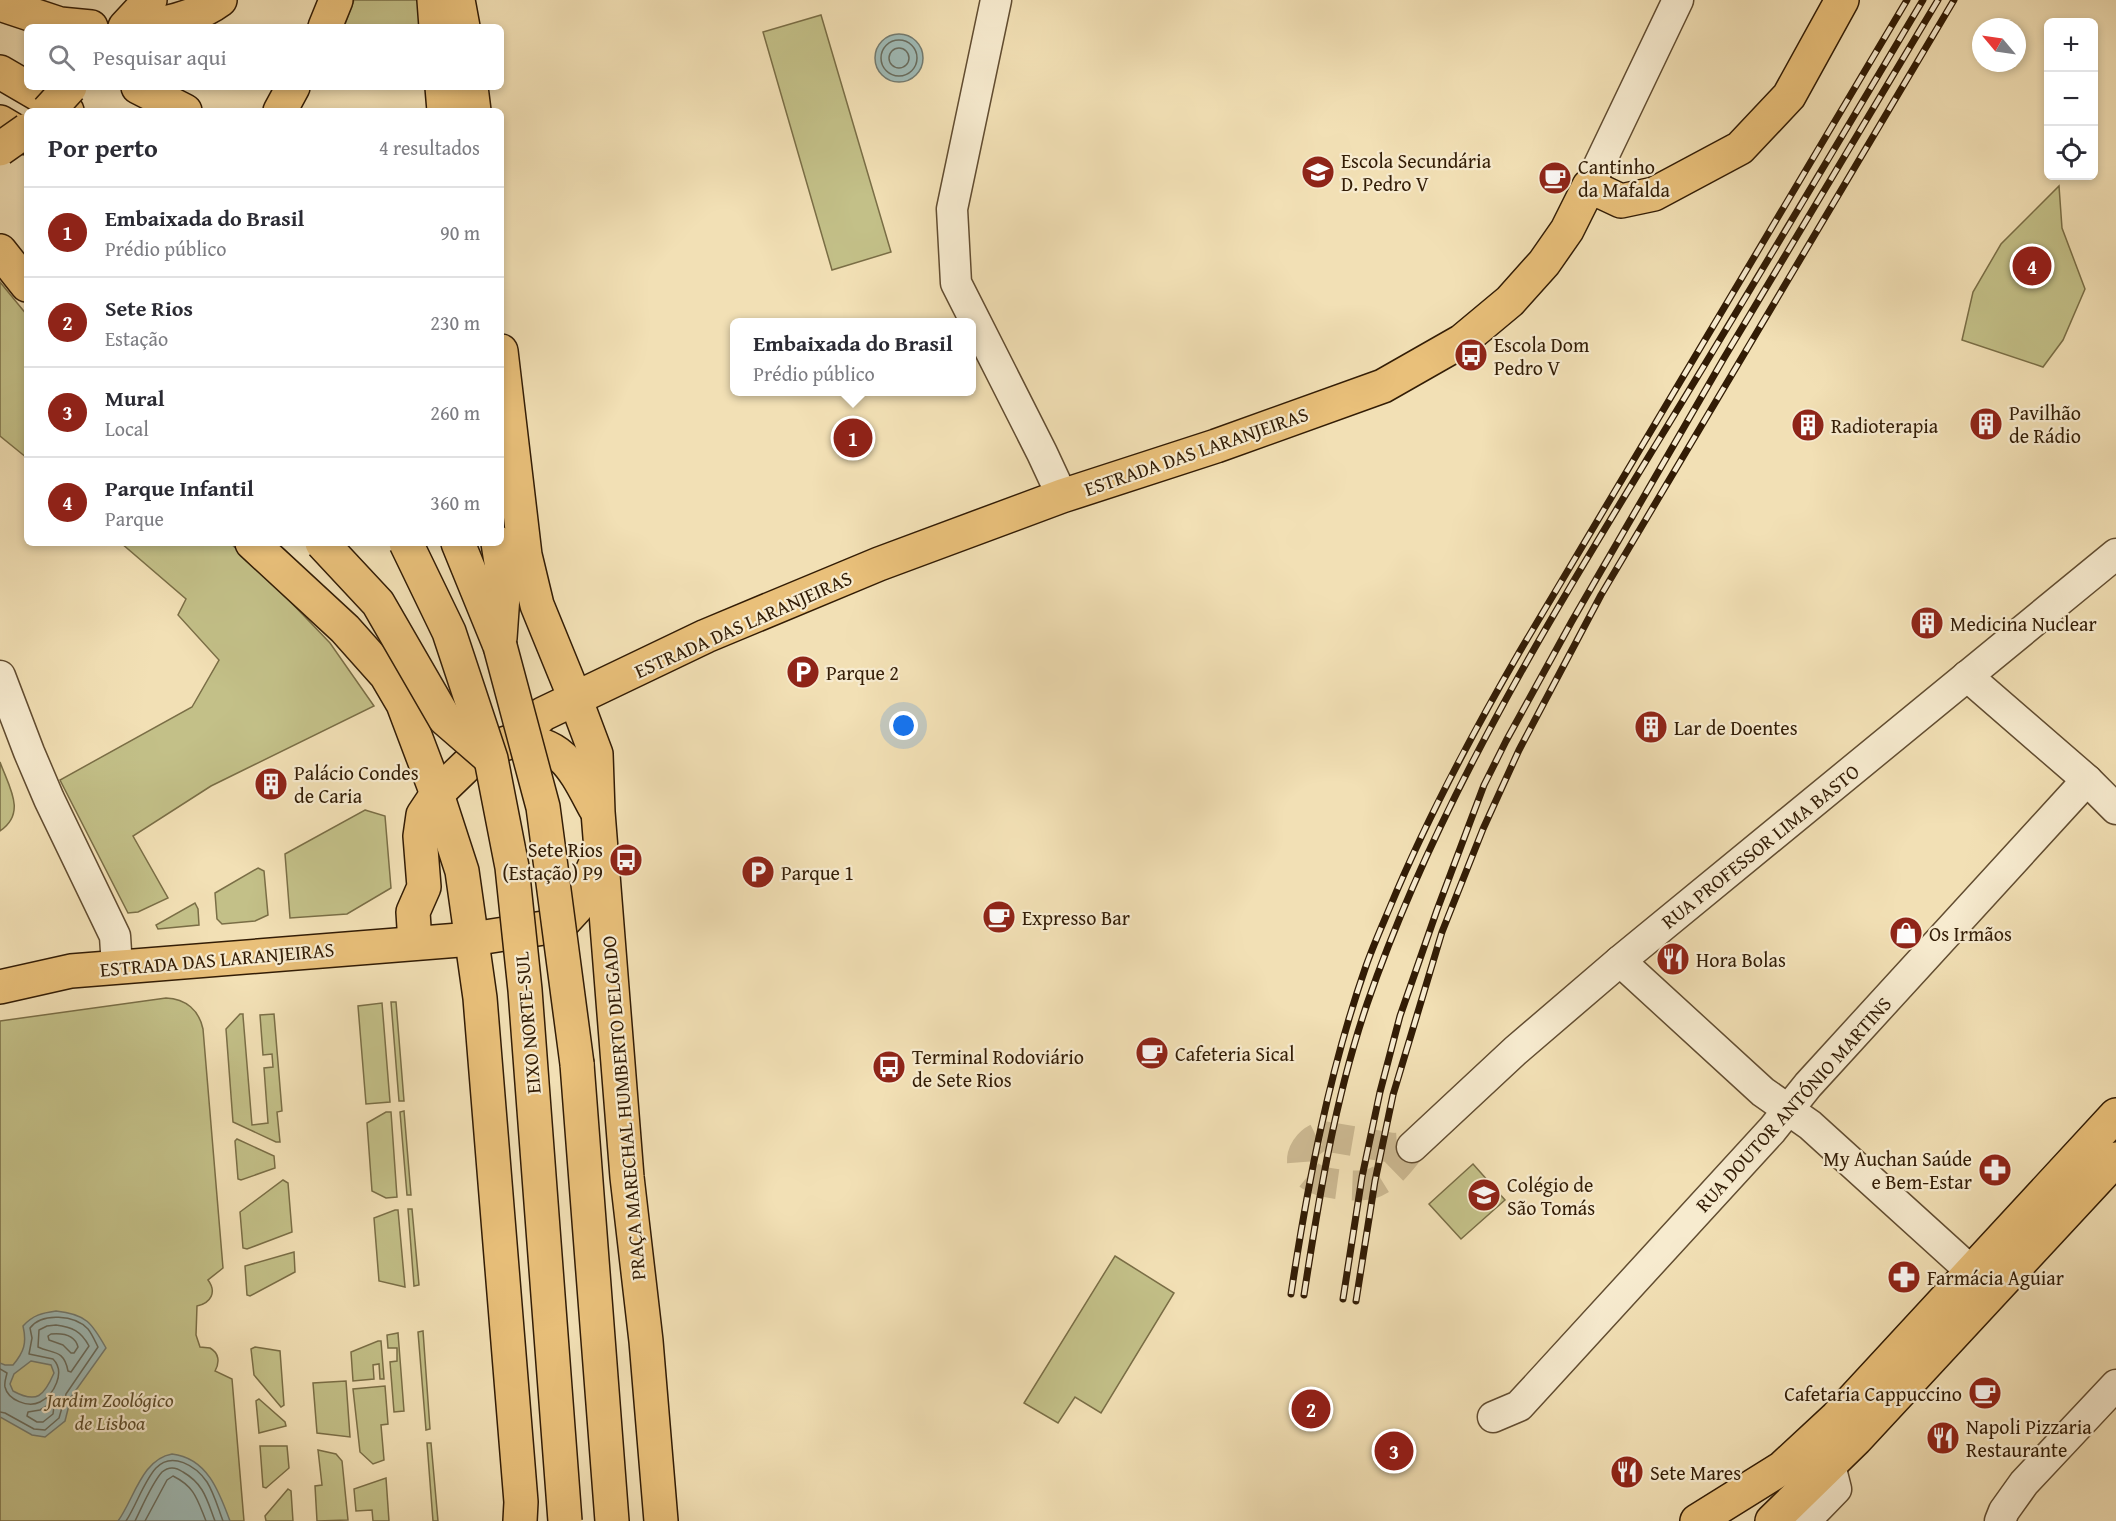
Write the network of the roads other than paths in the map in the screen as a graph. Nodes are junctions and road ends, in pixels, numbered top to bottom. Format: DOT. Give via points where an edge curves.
graph roads {
  1 [pos="150,0"];
  2 [pos="220,0"];
  3 [pos="336,0"];
  4 [pos="434,0"];
  5 [pos="458,0"];
  6 [pos="996,0"];
  7 [pos="1678,0"];
  8 [pos="1842,0"];
  9 [pos="0,4"];
  10 [pos="0,20"];
  11 [pos="60,24"];
  12 [pos="128,24"];
  13 [pos="157,24"];
  14 [pos="326,24"];
  15 [pos="436,24"];
  16 [pos="462,24"];
  17 [pos="24,32"];
  18 [pos="0,72"];
  19 [pos="24,86"];
  20 [pos="31,90"];
  21 [pos="67,90"];
  22 [pos="144,90"];
  23 [pos="291,90"];
  24 [pos="442,90"];
  25 [pos="471,90"];
  26 [pos="51,108"];
  27 [pos="62,108"];
  28 [pos="179,108"];
  29 [pos="282,108"];
  30 [pos="444,108"];
  31 [pos="474,108"];
  32 [pos="0,122"];
  33 [pos="24,132"];
  34 [pos="24,136"];
  35 [pos="0,149"];
  36 [pos="1588,186"];
  37 [pos="0,251"];
  38 [pos="24,281"];
  39 [pos="974,318"];
  40 [pos="976,323"];
  41 [pos="504,378"];
  42 [pos="1062,496"];
  43 [pos="255,546"];
  44 [pos="286,546"];
  45 [pos="325,546"];
  46 [pos="407,546"];
  47 [pos="459,546"];
  48 [pos="500,546"];
  49 [pos="501,546"];
  50 [pos="2116,554"];
  51 [pos="537,604"];
  52 [pos="345,629"];
  53 [pos="500,646"];
  54 [pos="0,676"];
  55 [pos="1967,676"];
  56 [pos="575,698"];
  57 [pos="502,750"];
  58 [pos="2087,780"];
  59 [pos="437,794"];
  60 [pos="2116,809"];
  61 [pos="598,812"];
  62 [pos="601,851"];
  63 [pos="472,939"];
  64 [pos="426,943"];
  65 [pos="1620,961"];
  66 [pos="117,967"];
  67 [pos="0,987"];
  68 [pos="1788,1110"];
  69 [pos="2116,1115"];
  70 [pos="1412,1147"];
  71 [pos="2116,1159"];
  72 [pos="1971,1271"];
  73 [pos="2116,1385"];
  74 [pos="1493,1417"];
  75 [pos="1830,1465"];
  76 [pos="2012,1515"];
  77 [pos="525,1516"];
  78 [pos="658,1520"];
  79 [pos="565,1521"];
  80 [pos="612,1521"];
  81 [pos="1697,1521"];
  82 [pos="1772,1521"];
  83 [pos="1805,1521"];
  1 -- 12 [label="main road"];
  2 -- 13 [label="main road" via="192,15"];
  3 -- 14 [label="main road"];
  4 -- 15 [label="main road"];
  5 -- 16 [label="main road"];
  6 -- 39 [label="street" via="952,209 956,283"];
  7 -- 36 [label="street"];
  8 -- 36 [label="main road" via="1789,96 1740,148 1654,194 1621,201"];
  9 -- 11 [label="main road"];
  10 -- 17 [label="main road"];
  18 -- 19 [label="main road"];
  20 -- 27 [label="main road"];
  21 -- 26 [label="main road, bridge"];
  22 -- 28 [label="main road"];
  23 -- 29 [label="main road"];
  24 -- 30 [label="main road"];
  25 -- 31 [label="main road"];
  32 -- 34 [label="main road"];
  33 -- 35 [label="main road, bridge"];
  36 -- 42 [label="main road, ESTRADA DAS LARANJEIRAS" via="1567,230 1544,263 1483,325 1439,356 1383,386"];
  37 -- 38 [label="main road"];
  40 -- 42 [label="street"];
  41 -- 51 [label="main road" via="522,540"];
  42 -- 56 [label="main road, ESTRADA DAS LARANJEIRAS" via="879,564 706,636"];
  43 -- 52 [label="main road"];
  44 -- 52 [label="main road"];
  45 -- 57 [label="main road, bridge" via="378,603 446,719"];
  46 -- 57 [label="main road, EIXO NORTE-SUL, bridge"];
  47 -- 53 [label="main road, EIXO NORTE-SUL"];
  48 -- 53 [label="main road" via="504,581"];
  49 -- 51 [label="main road"];
  50 -- 55 [label="street, RUA PROFESSOR LIMA BASTO"];
  51 -- 56 [label="main road, PRAÇA MARECHAL HUMBERTO DELGADO"];
  52 -- 59 [label="main road" via="386,675 404,704"];
  53 -- 80 [label="main road, EIXO NORTE-SUL, bridge" via="543,807 577,1064"];
  54 -- 66 [label="street" via="49,799 115,936"];
  55 -- 58 [label="street"];
  55 -- 65 [label="street, RUA PROFESSOR LIMA BASTO"];
  56 -- 57 [label="main road, ESTRADA DAS LARANJEIRAS" via="543,714"];
  56 -- 61 [label="main road, PRAÇA MARECHAL HUMBERTO DELGADO" via="596,754"];
  57 -- 59 [label="main road, ESTRADA DAS LARANJEIRAS" via="484,753"];
  57 -- 61 [label="main road" via="530,742 566,759"];
  57 -- 79 [label="main road, EIXO NORTE-SUL, bridge"];
  58 -- 60 [label="street"];
  58 -- 68 [label="street, RUA DOUTOR ANTÓNIO MARTINS"];
  59 -- 63 [label="main road" via="462,871"];
  59 -- 64 [label="main road, ESTRADA DAS LARANJEIRAS" via="423,815 420,836 424,887 413,912"];
  61 -- 62 [label="main road, PRAÇA MARECHAL HUMBERTO DELGADO"];
  62 -- 63 [label="main road" via="576,908 564,921"];
  62 -- 78 [label="main road, PRAÇA MARECHAL HUMBERTO DELGADO" via="626,1165 646,1341"];
  63 -- 64 [label="main road, ESTRADA DAS LARANJEIRAS"];
  63 -- 77 [label="main road"];
  64 -- 66 [label="main road, ESTRADA DAS LARANJEIRAS"];
  65 -- 68 [label="street" via="1763,1092"];
  65 -- 70 [label="street, RUA PROFESSOR LIMA BASTO" via="1507,1058"];
  66 -- 67 [label="main road, ESTRADA DAS LARANJEIRAS" via="59,973"];
  68 -- 72 [label="street" via="1810,1125"];
  68 -- 74 [label="street, RUA DOUTOR ANTÓNIO MARTINS" via="1519,1406"];
  69 -- 72 [label="main road"];
  71 -- 75 [label="main road"];
  72 -- 81 [label="main road" via="1837,1418 1782,1468"];
  73 -- 76 [label="street" via="2024,1483"];
  75 -- 82 [label="main road"];
  75 -- 83 [label="street" via="1836,1489"];
}
